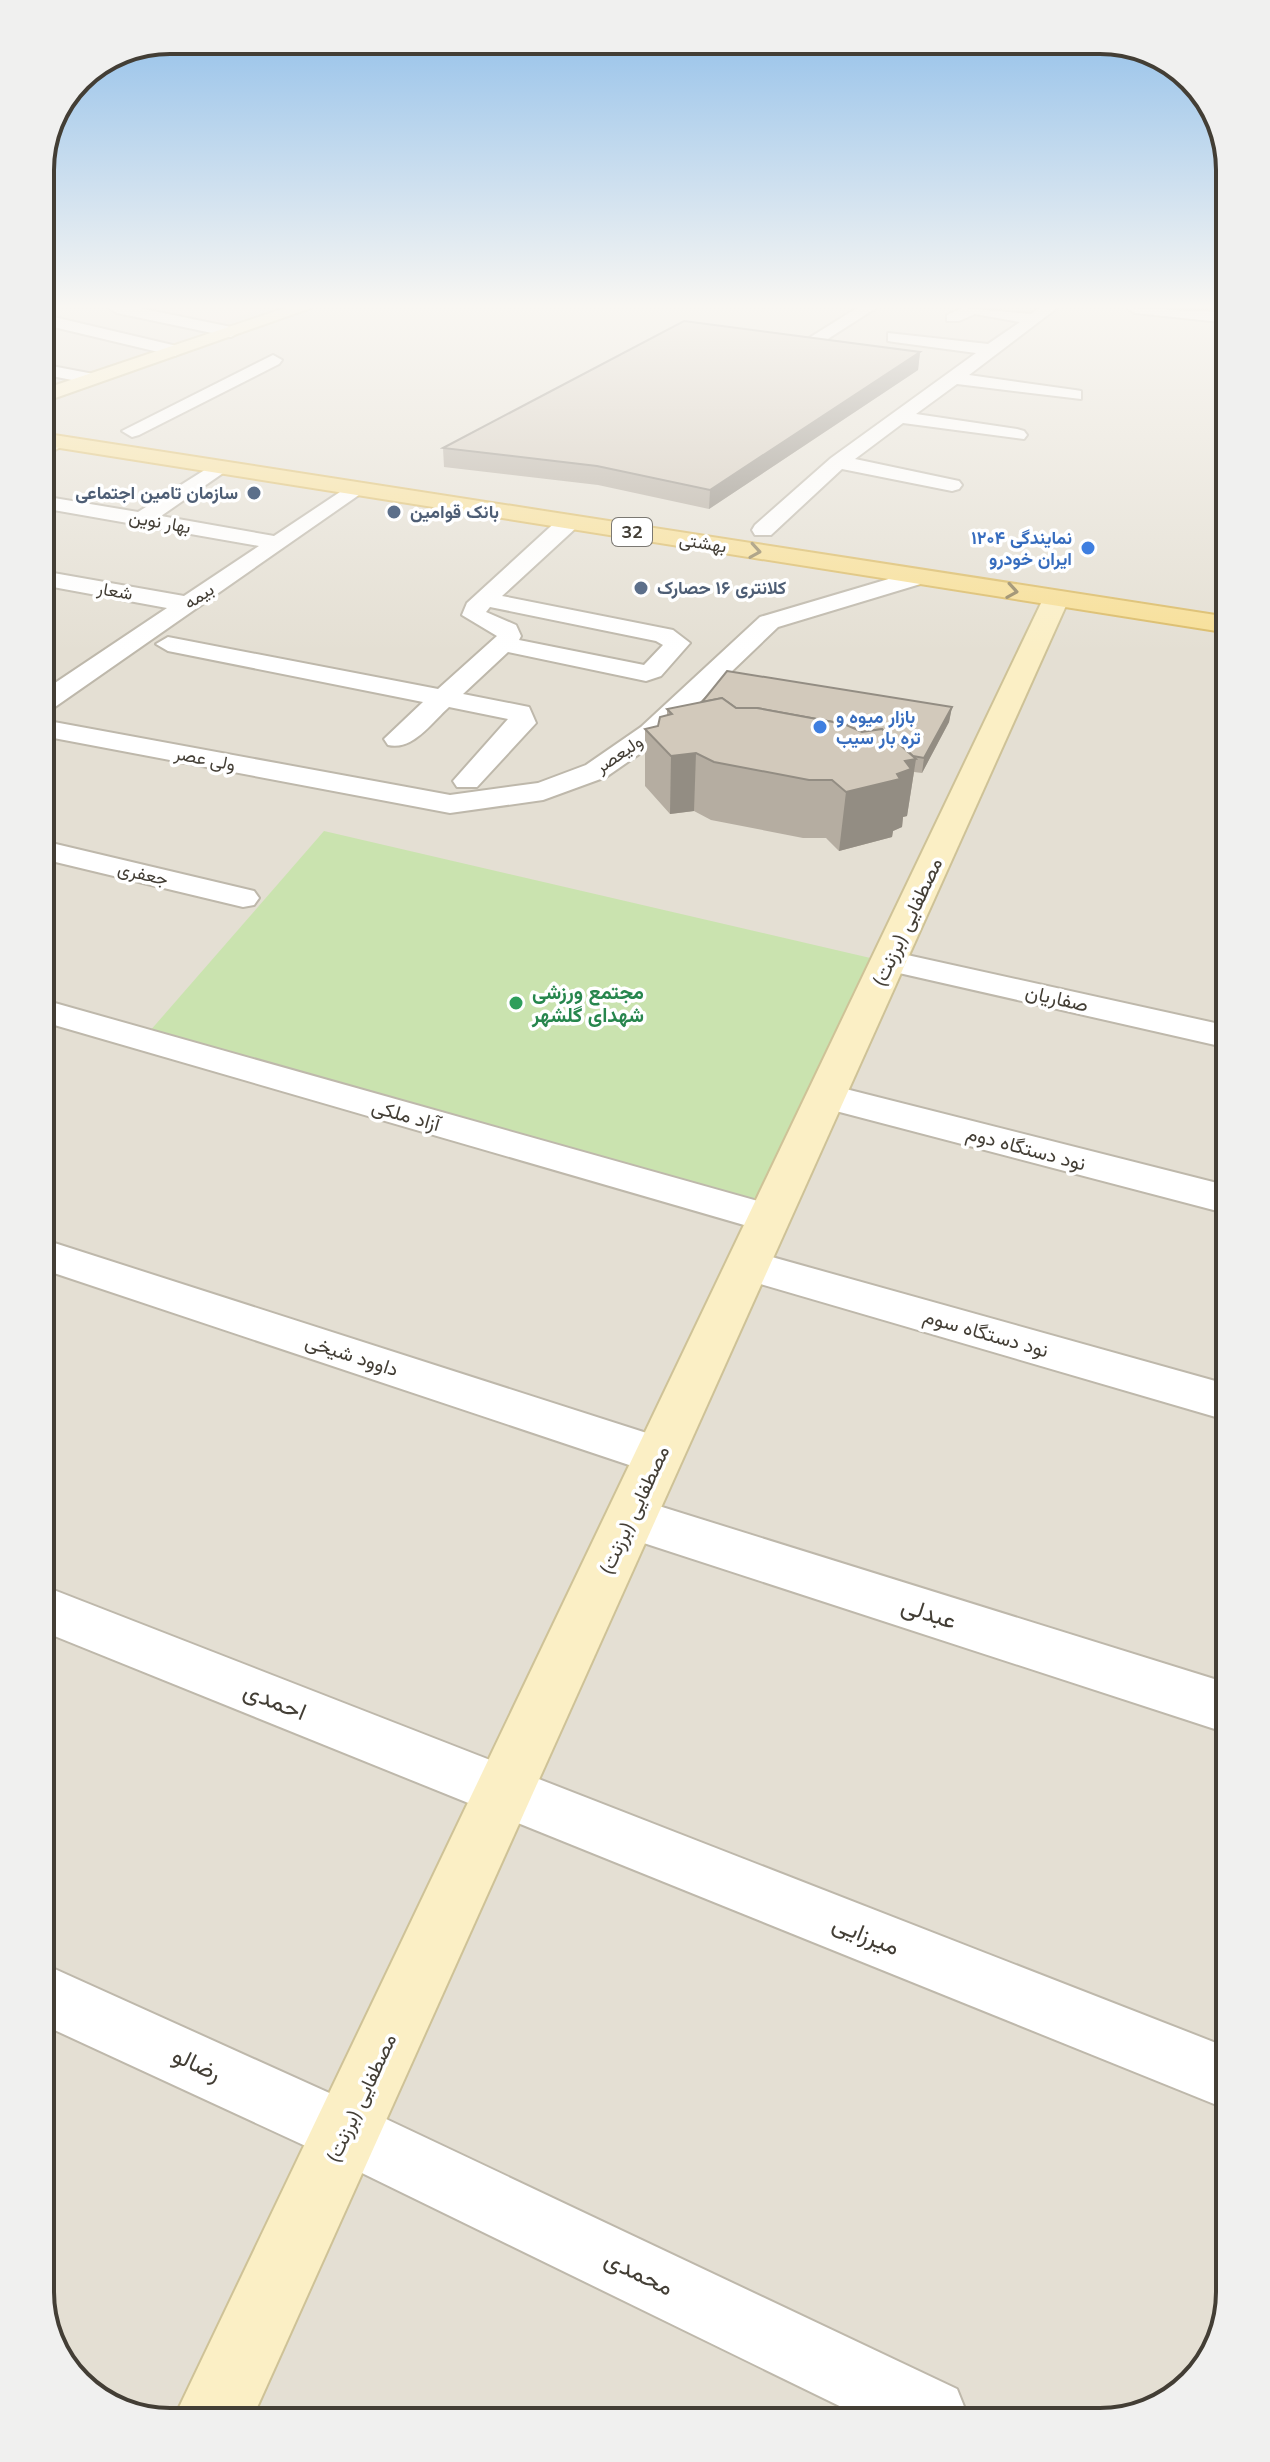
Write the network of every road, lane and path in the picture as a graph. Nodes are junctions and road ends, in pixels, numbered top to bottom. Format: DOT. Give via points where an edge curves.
graph roads {
  1 [pos="79,423"];
  2 [pos="148,423"];
  3 [pos="892,423"];
  4 [pos="938,423"];
  5 [pos="132,431"];
  6 [pos="1017,435"];
  7 [pos="54,445"];
  8 [pos="838,462"];
  9 [pos="219,467"];
  10 [pos="355,478"];
  11 [pos="429,478"];
  12 [pos="952,485"];
  13 [pos="406,497"];
  14 [pos="54,504"];
  15 [pos="142,519"];
  16 [pos="569,522"];
  17 [pos="763,530"];
  18 [pos="278,543"];
  19 [pos="919,577"];
  20 [pos="54,580"];
  21 [pos="483,599"];
  22 [pos="1056,599"];
  23 [pos="1216,600"];
  24 [pos="187,604"];
  25 [pos="1216,623"];
  26 [pos="168,644"];
  27 [pos="503,644"];
  28 [pos="54,682"];
  29 [pos="68,685"];
  30 [pos="54,695"];
  31 [pos="443,698"];
  32 [pos="54,730"];
  33 [pos="398,739"];
  34 [pos="467,781"];
  35 [pos="368,790"];
  36 [pos="54,854"];
  37 [pos="243,898"];
  38 [pos="889,961"];
  39 [pos="54,1014"];
  40 [pos="1216,1034"];
  41 [pos="826,1096"];
  42 [pos="1216,1197"];
  43 [pos="757,1242"];
  44 [pos="54,1258"];
  45 [pos="1216,1399"];
  46 [pos="659,1456"];
  47 [pos="630,1518"];
  48 [pos="54,1613"];
  49 [pos="1216,1704"];
  50 [pos="504,1791"];
  51 [pos="54,1999"];
  52 [pos="1216,2074"];
  53 [pos="345,2132"];
  54 [pos="217,2408"];
  55 [pos="920,2408"];
  1 -- 5 [label="main road, بهشتی / 32"];
  2 -- 5 [label="street"];
  3 -- 8 [label="street"];
  4 -- 6 [label="street"];
  5 -- 10 [label="main road, بهشتی / 32"];
  7 -- 9 [label="main road, بهشتی / 32"];
  8 -- 12 [label="street"];
  8 -- 17 [label="street"];
  9 -- 10 [label="main road, بهشتی / 32" via="324,484"];
  9 -- 15 [label="street"];
  10 -- 11 [label="main road, بهشتی / 32"];
  10 -- 13 [label="main road, بهشتی / 32"];
  10 -- 18 [label="street, بیمه"];
  11 -- 13 [label="main road" via="400,484 396,490"];
  11 -- 17 [label="main road, بهشتی / 32"];
  13 -- 16 [label="main road, بهشتی / 32"];
  14 -- 15 [label="street, بهار نوین"];
  15 -- 18 [label="street, بهار نوین"];
  16 -- 19 [label="main road, بهشتی / 32, one-way"];
  16 -- 21 [label="street"];
  17 -- 23 [label="main road, بهشتی / 32"];
  18 -- 24 [label="street, بیمه"];
  19 -- 22 [label="main road, بهشتی / 32, one-way"];
  19 -- 35 [label="street, ولیعصر" via="769,622 651,733 572,782 506,798 450,804"];
  20 -- 24 [label="street, شعار"];
  21 -- 27 [label="street" via="474,615 507,630"];
  21 -- 27 [label="street" via="664,635 678,643 646,673"];
  22 -- 25 [label="main road, بهشتی / 32"];
  22 -- 38 [label="street, مصطفایی (برزنت)"];
  24 -- 29 [label="street, بیمه"];
  26 -- 31 [label="street"];
  27 -- 31 [label="street"];
  28 -- 29 [label="street"];
  29 -- 30 [label="street, بیمه"];
  31 -- 33 [label="street"];
  31 -- 34 [label="street" via="520,713 523,718"];
  32 -- 35 [label="street, ولی عصر"];
  36 -- 37 [label="street, جعفری"];
  38 -- 40 [label="street, صفاریان"];
  38 -- 41 [label="street, مصطفایی (برزنت)"];
  39 -- 43 [label="street, آزاد ملکی"];
  41 -- 42 [label="street, نود دستگاه دوم"];
  41 -- 43 [label="street, مصطفایی (برزنت)"];
  43 -- 45 [label="street, نود دستگاه سوم"];
  43 -- 46 [label="street, مصطفایی (برزنت)"];
  44 -- 46 [label="street, داوود شیخی"];
  46 -- 47 [label="street, مصطفایی (برزنت)"];
  47 -- 49 [label="street, عبدلی"];
  47 -- 50 [label="street, مصطفایی (برزنت)"];
  48 -- 50 [label="street, احمدی"];
  50 -- 52 [label="street, میرزایی"];
  50 -- 53 [label="street, مصطفایی (برزنت)"];
  51 -- 53 [label="street, رضالو"];
  53 -- 54 [label="street, مصطفایی (برزنت)"];
  53 -- 55 [label="street, محمدی"];
}
